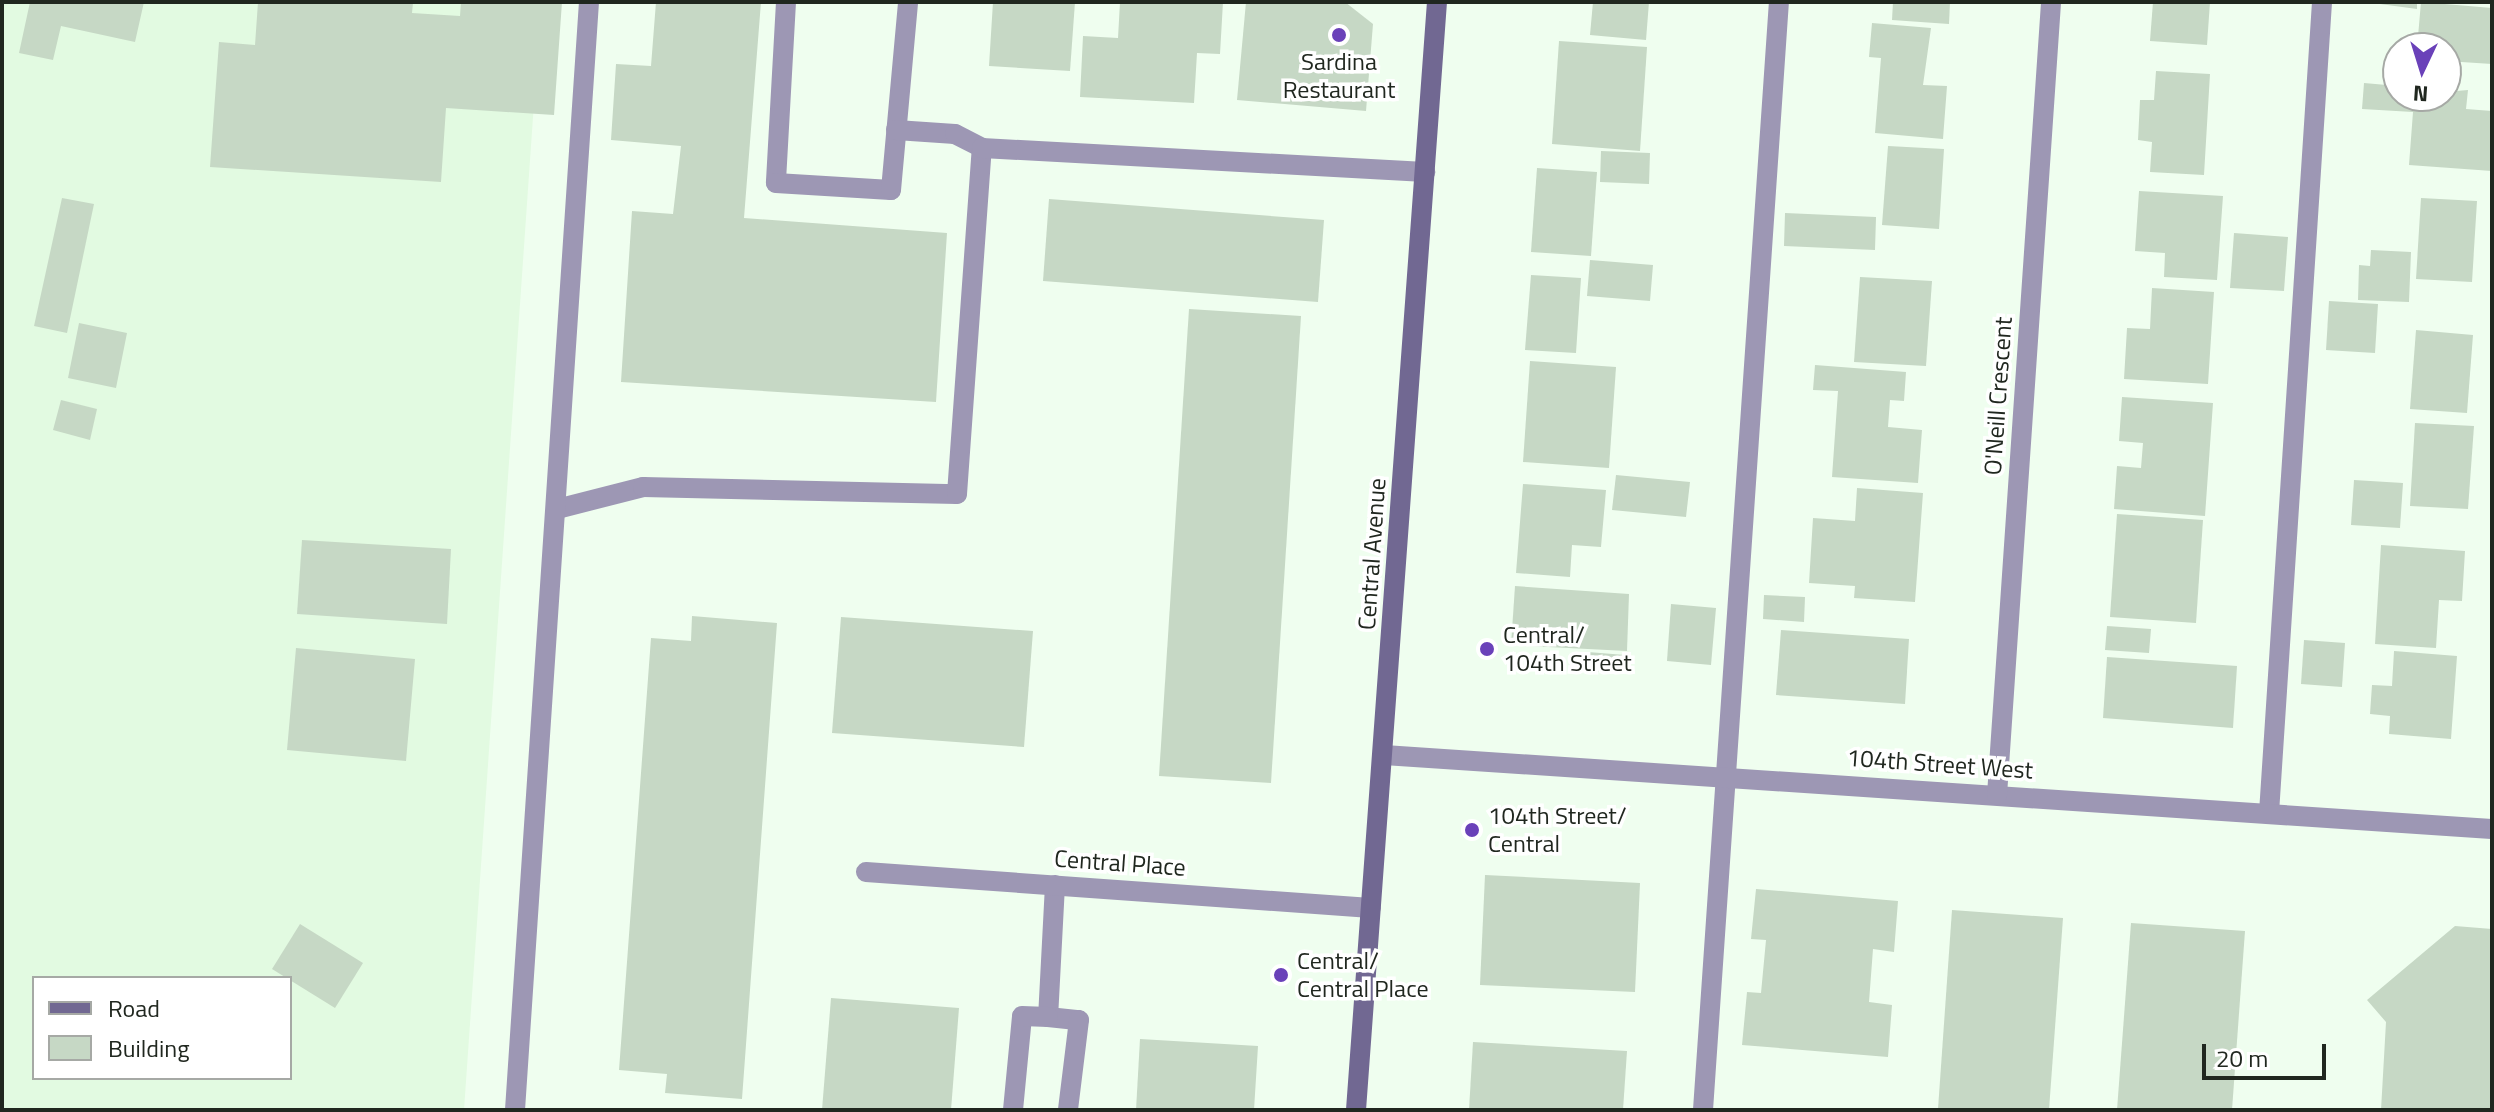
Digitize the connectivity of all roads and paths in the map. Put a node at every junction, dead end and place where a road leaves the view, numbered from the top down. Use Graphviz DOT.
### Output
graph roads {
  1 [pos="589,2"];
  2 [pos="786,2"];
  3 [pos="908,2"];
  4 [pos="1437,2"];
  5 [pos="1779,2"];
  6 [pos="2051,2"];
  7 [pos="2322,2"];
  8 [pos="896,130"];
  9 [pos="982,148"];
  10 [pos="1425,172"];
  11 [pos="557,509"];
  12 [pos="1384,755"];
  13 [pos="1724,776"];
  14 [pos="1997,795"];
  15 [pos="2269,813"];
  16 [pos="2492,829"];
  17 [pos="866,872"];
  18 [pos="1055,885"];
  19 [pos="1371,908"];
  20 [pos="1048,1017"];
  21 [pos="515,1110"];
  22 [pos="1013,1110"];
  23 [pos="1068,1110"];
  24 [pos="1356,1110"];
  25 [pos="1703,1110"];
  1 -- 11 [label="street"];
  2 -- 8 [label="street"];
  3 -- 8 [label="street"];
  4 -- 10 [label="main road, Central Avenue"];
  5 -- 13 [label="street"];
  6 -- 14 [label="street, O'Neill Crescent"];
  7 -- 15 [label="street"];
  8 -- 9 [label="street"];
  9 -- 10 [label="street"];
  9 -- 11 [label="street"];
  10 -- 12 [label="main road, Central Avenue"];
  11 -- 21 [label="street"];
  12 -- 13 [label="street, 104th Street West"];
  12 -- 19 [label="main road, Central Avenue"];
  13 -- 14 [label="street, 104th Street West"];
  13 -- 25 [label="street"];
  14 -- 15 [label="street, 104th Street West"];
  15 -- 16 [label="street, 104th Street West"];
  17 -- 18 [label="street, Central Place"];
  18 -- 19 [label="street, Central Place"];
  18 -- 20 [label="street"];
  19 -- 24 [label="main road, Central Avenue"];
  20 -- 22 [label="street"];
  20 -- 23 [label="street"];
}
